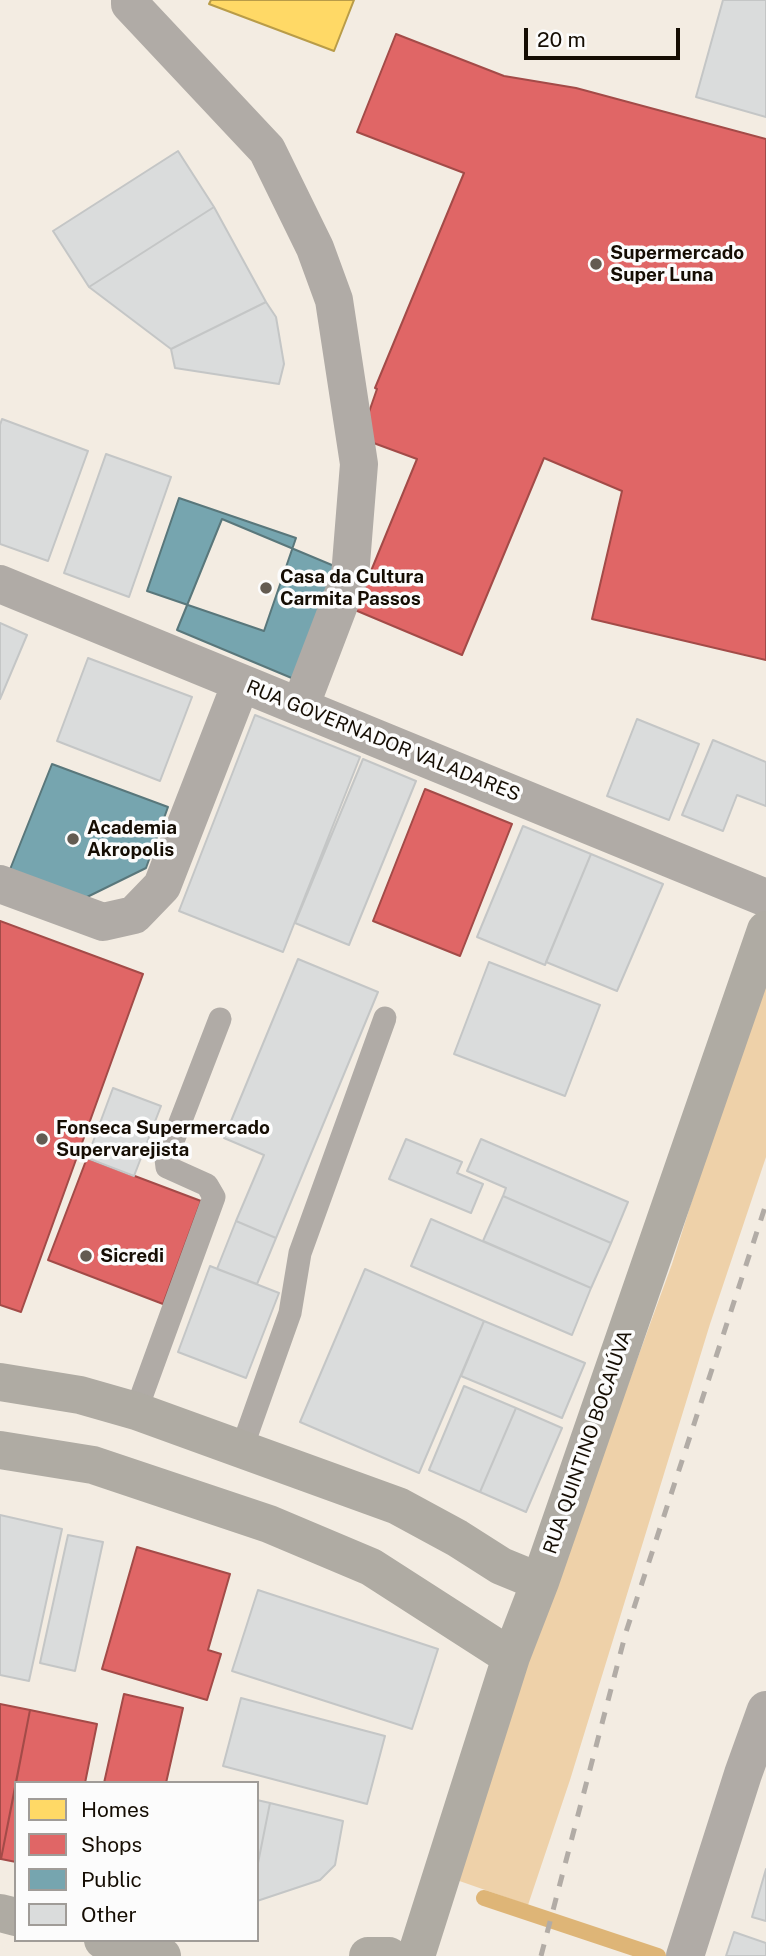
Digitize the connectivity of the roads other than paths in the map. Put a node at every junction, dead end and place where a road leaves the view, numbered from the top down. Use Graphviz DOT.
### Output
graph roads {
  1 [pos="127,1"];
  2 [pos="0,584"];
  3 [pos="241,682"];
  4 [pos="300,707"];
  5 [pos="0,884"];
  6 [pos="766,898"];
  7 [pos="766,930"];
  8 [pos="385,1018"];
  9 [pos="220,1019"];
  10 [pos="0,1382"];
  11 [pos="136,1411"];
  12 [pos="242,1448"];
  13 [pos="0,1450"];
  14 [pos="540,1582"];
  15 [pos="511,1657"];
  16 [pos="766,1710"];
  17 [pos="754,1778"];
  18 [pos="110,1942"];
  19 [pos="162,1956"];
  20 [pos="368,1956"];
  21 [pos="389,1956"];
  22 [pos="416,1956"];
  23 [pos="685,1956"];
  1 -- 4 [label="street"];
  2 -- 3 [label="street, RUA GOVERNADOR VALADARES"];
  3 -- 4 [label="street, RUA GOVERNADOR VALADARES"];
  3 -- 5 [label="street"];
  4 -- 6 [label="street, RUA GOVERNADOR VALADARES"];
  7 -- 14 [label="street, RUA QUINTINO BOCAIÚVA"];
  8 -- 12 [label="lane"];
  9 -- 11 [label="lane"];
  10 -- 11 [label="street"];
  11 -- 12 [label="street"];
  12 -- 14 [label="street"];
  13 -- 15 [label="street"];
  14 -- 15 [label="street, RUA QUINTINO BOCAIÚVA"];
  15 -- 22 [label="street, RUA QUINTINO BOCAIÚVA"];
  16 -- 17 [label="street"];
  17 -- 23 [label="street"];
  18 -- 19 [label="street"];
  20 -- 21 [label="street"];
}
